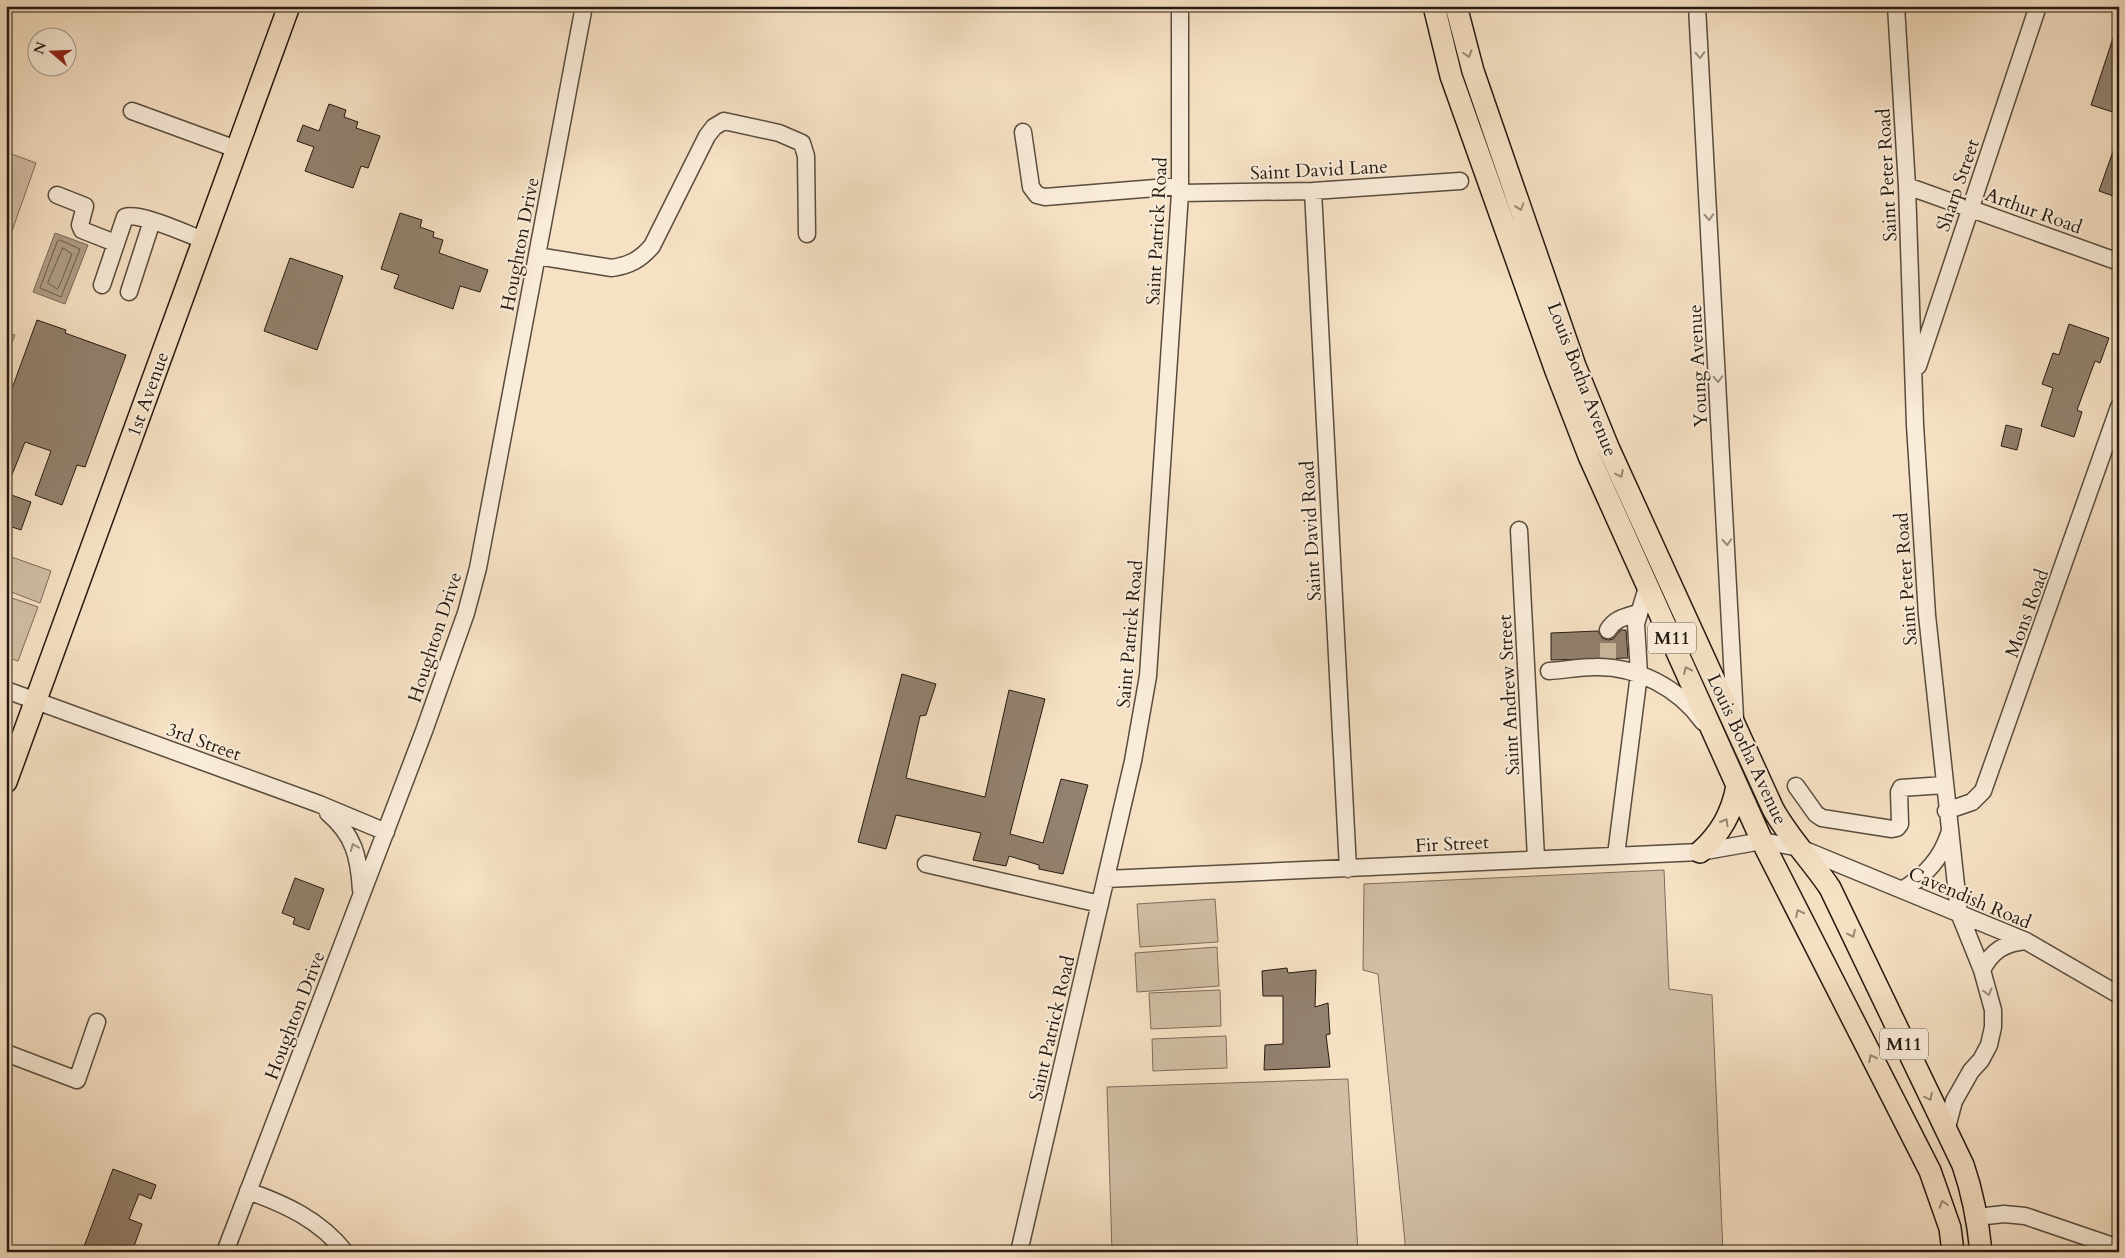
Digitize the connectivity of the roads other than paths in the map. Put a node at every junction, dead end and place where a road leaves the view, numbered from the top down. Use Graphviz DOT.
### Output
graph roads {
  1 [pos="289,6"];
  2 [pos="584,6"];
  3 [pos="1180,6"];
  4 [pos="1434,6"];
  5 [pos="1456,6"];
  6 [pos="1697,6"];
  7 [pos="1896,6"];
  8 [pos="2038,6"];
  9 [pos="132,111"];
  10 [pos="1023,132"];
  11 [pos="236,149"];
  12 [pos="1460,181"];
  13 [pos="1907,186"];
  14 [pos="1180,190"];
  15 [pos="1313,190"];
  16 [pos="57,195"];
  17 [pos="1970,208"];
  18 [pos="152,221"];
  19 [pos="807,234"];
  20 [pos="203,240"];
  21 [pos="115,242"];
  22 [pos="537,256"];
  23 [pos="2119,262"];
  24 [pos="102,285"];
  25 [pos="129,292"];
  26 [pos="1914,377"];
  27 [pos="2119,407"];
  28 [pos="1519,530"];
  29 [pos="1648,584"];
  30 [pos="1638,613"];
  31 [pos="1608,630"];
  32 [pos="1549,671"];
  33 [pos="1639,674"];
  34 [pos="6,690"];
  35 [pos="36,701"];
  36 [pos="1735,723"];
  37 [pos="1723,750"];
  38 [pos="6,782"];
  39 [pos="1944,784"];
  40 [pos="1737,786"];
  41 [pos="1796,786"];
  42 [pos="319,804"];
  43 [pos="1946,810"];
  44 [pos="386,832"];
  45 [pos="1950,833"];
  46 [pos="1762,841"];
  47 [pos="1800,848"];
  48 [pos="1700,852"];
  49 [pos="1616,855"];
  50 [pos="1536,858"];
  51 [pos="926,864"];
  52 [pos="1348,869"];
  53 [pos="1106,879"];
  54 [pos="1902,890"];
  55 [pos="362,895"];
  56 [pos="1100,904"];
  57 [pos="1959,913"];
  58 [pos="2026,941"];
  59 [pos="1982,970"];
  60 [pos="2119,995"];
  61 [pos="97,1022"];
  62 [pos="6,1053"];
  63 [pos="1946,1131"];
  64 [pos="248,1191"];
  65 [pos="1977,1217"];
  66 [pos="2119,1248"];
  67 [pos="225,1252"];
  68 [pos="345,1252"];
  69 [pos="1019,1252"];
  70 [pos="1953,1252"];
  71 [pos="1981,1252"];
  1 -- 11 [label="main road, 1st Avenue"];
  2 -- 22 [label="street, Houghton Drive"];
  3 -- 14 [label="street, Saint Patrick Road"];
  4 -- 29 [label="main road, Louis Botha Avenue / M11"];
  5 -- 36 [label="main road, Louis Botha Avenue / M11, one-way"];
  6 -- 36 [label="street, Young Avenue, one-way"];
  7 -- 13 [label="street, Saint Peter Road"];
  8 -- 17 [label="street, Sharp Street"];
  9 -- 11 [label="street"];
  10 -- 14 [label="street, Saint David Lane"];
  11 -- 20 [label="main road, 1st Avenue"];
  12 -- 15 [label="street, Saint David Lane"];
  13 -- 17 [label="street, Arthur Road"];
  13 -- 26 [label="street, Saint Peter Road"];
  14 -- 15 [label="street, Saint David Lane"];
  14 -- 53 [label="street, Saint Patrick Road"];
  15 -- 52 [label="street, Saint David Road"];
  16 -- 21 [label="street"];
  17 -- 23 [label="street, Arthur Road"];
  17 -- 26 [label="street, Sharp Street"];
  18 -- 20 [label="street"];
  18 -- 21 [label="street"];
  18 -- 25 [label="street"];
  19 -- 22 [label="street"];
  20 -- 35 [label="main road, 1st Avenue"];
  21 -- 24 [label="street"];
  22 -- 44 [label="street, Houghton Drive"];
  26 -- 39 [label="street, Saint Peter Road"];
  27 -- 43 [label="street, Mons Road"];
  28 -- 50 [label="street, Saint Andrew Street"];
  29 -- 30 [label="street"];
  37 -- 29 [label="main road, Louis Botha Avenue / M11, one-way"];
  30 -- 31 [label="street"];
  30 -- 33 [label="street"];
  32 -- 33 [label="street"];
  33 -- 37 [label="street"];
  33 -- 49 [label="street"];
  34 -- 35 [label="street, 3rd Street"];
  35 -- 38 [label="main road, 1st Avenue"];
  35 -- 42 [label="street, 3rd Street"];
  36 -- 47 [label="main road, Louis Botha Avenue / M11"];
  37 -- 40 [label="main road, Louis Botha Avenue / M11"];
  39 -- 41 [label="street"];
  39 -- 43 [label="street, Saint Peter Road"];
  40 -- 46 [label="main road, Louis Botha Avenue / M11"];
  48 -- 40 [label="main road, one-way"];
  42 -- 44 [label="street, 3rd Street"];
  55 -- 42 [label="street, one-way"];
  43 -- 45 [label="street, Saint Peter Road"];
  44 -- 55 [label="street, Houghton Drive"];
  45 -- 54 [label="street"];
  45 -- 57 [label="street, Saint Peter Road"];
  46 -- 47 [label="street, Fir Street"];
  46 -- 48 [label="street, Fir Street"];
  70 -- 46 [label="main road, Louis Botha Avenue / M11, one-way"];
  47 -- 54 [label="street, Cavendish Road"];
  47 -- 63 [label="main road, Louis Botha Avenue / M11, one-way"];
  48 -- 49 [label="street, Fir Street"];
  49 -- 50 [label="street, Fir Street"];
  50 -- 52 [label="street, Fir Street"];
  51 -- 56 [label="street"];
  52 -- 53 [label="street, Fir Street"];
  53 -- 56 [label="street, Saint Patrick Road"];
  54 -- 57 [label="street, Cavendish Road"];
  55 -- 64 [label="street, Houghton Drive"];
  56 -- 69 [label="street, Saint Patrick Road"];
  57 -- 58 [label="street, Cavendish Road"];
  57 -- 59 [label="street, Saint Peter Road"];
  58 -- 59 [label="street"];
  58 -- 60 [label="street, Cavendish Road"];
  59 -- 63 [label="street, Saint Peter Road, one-way"];
  61 -- 62 [label="street"];
  63 -- 65 [label="main road, Louis Botha Avenue / M11"];
  64 -- 67 [label="street, Houghton Drive"];
  64 -- 68 [label="street"];
  65 -- 66 [label="street"];
  65 -- 71 [label="main road, Louis Botha Avenue / M11"];
}
